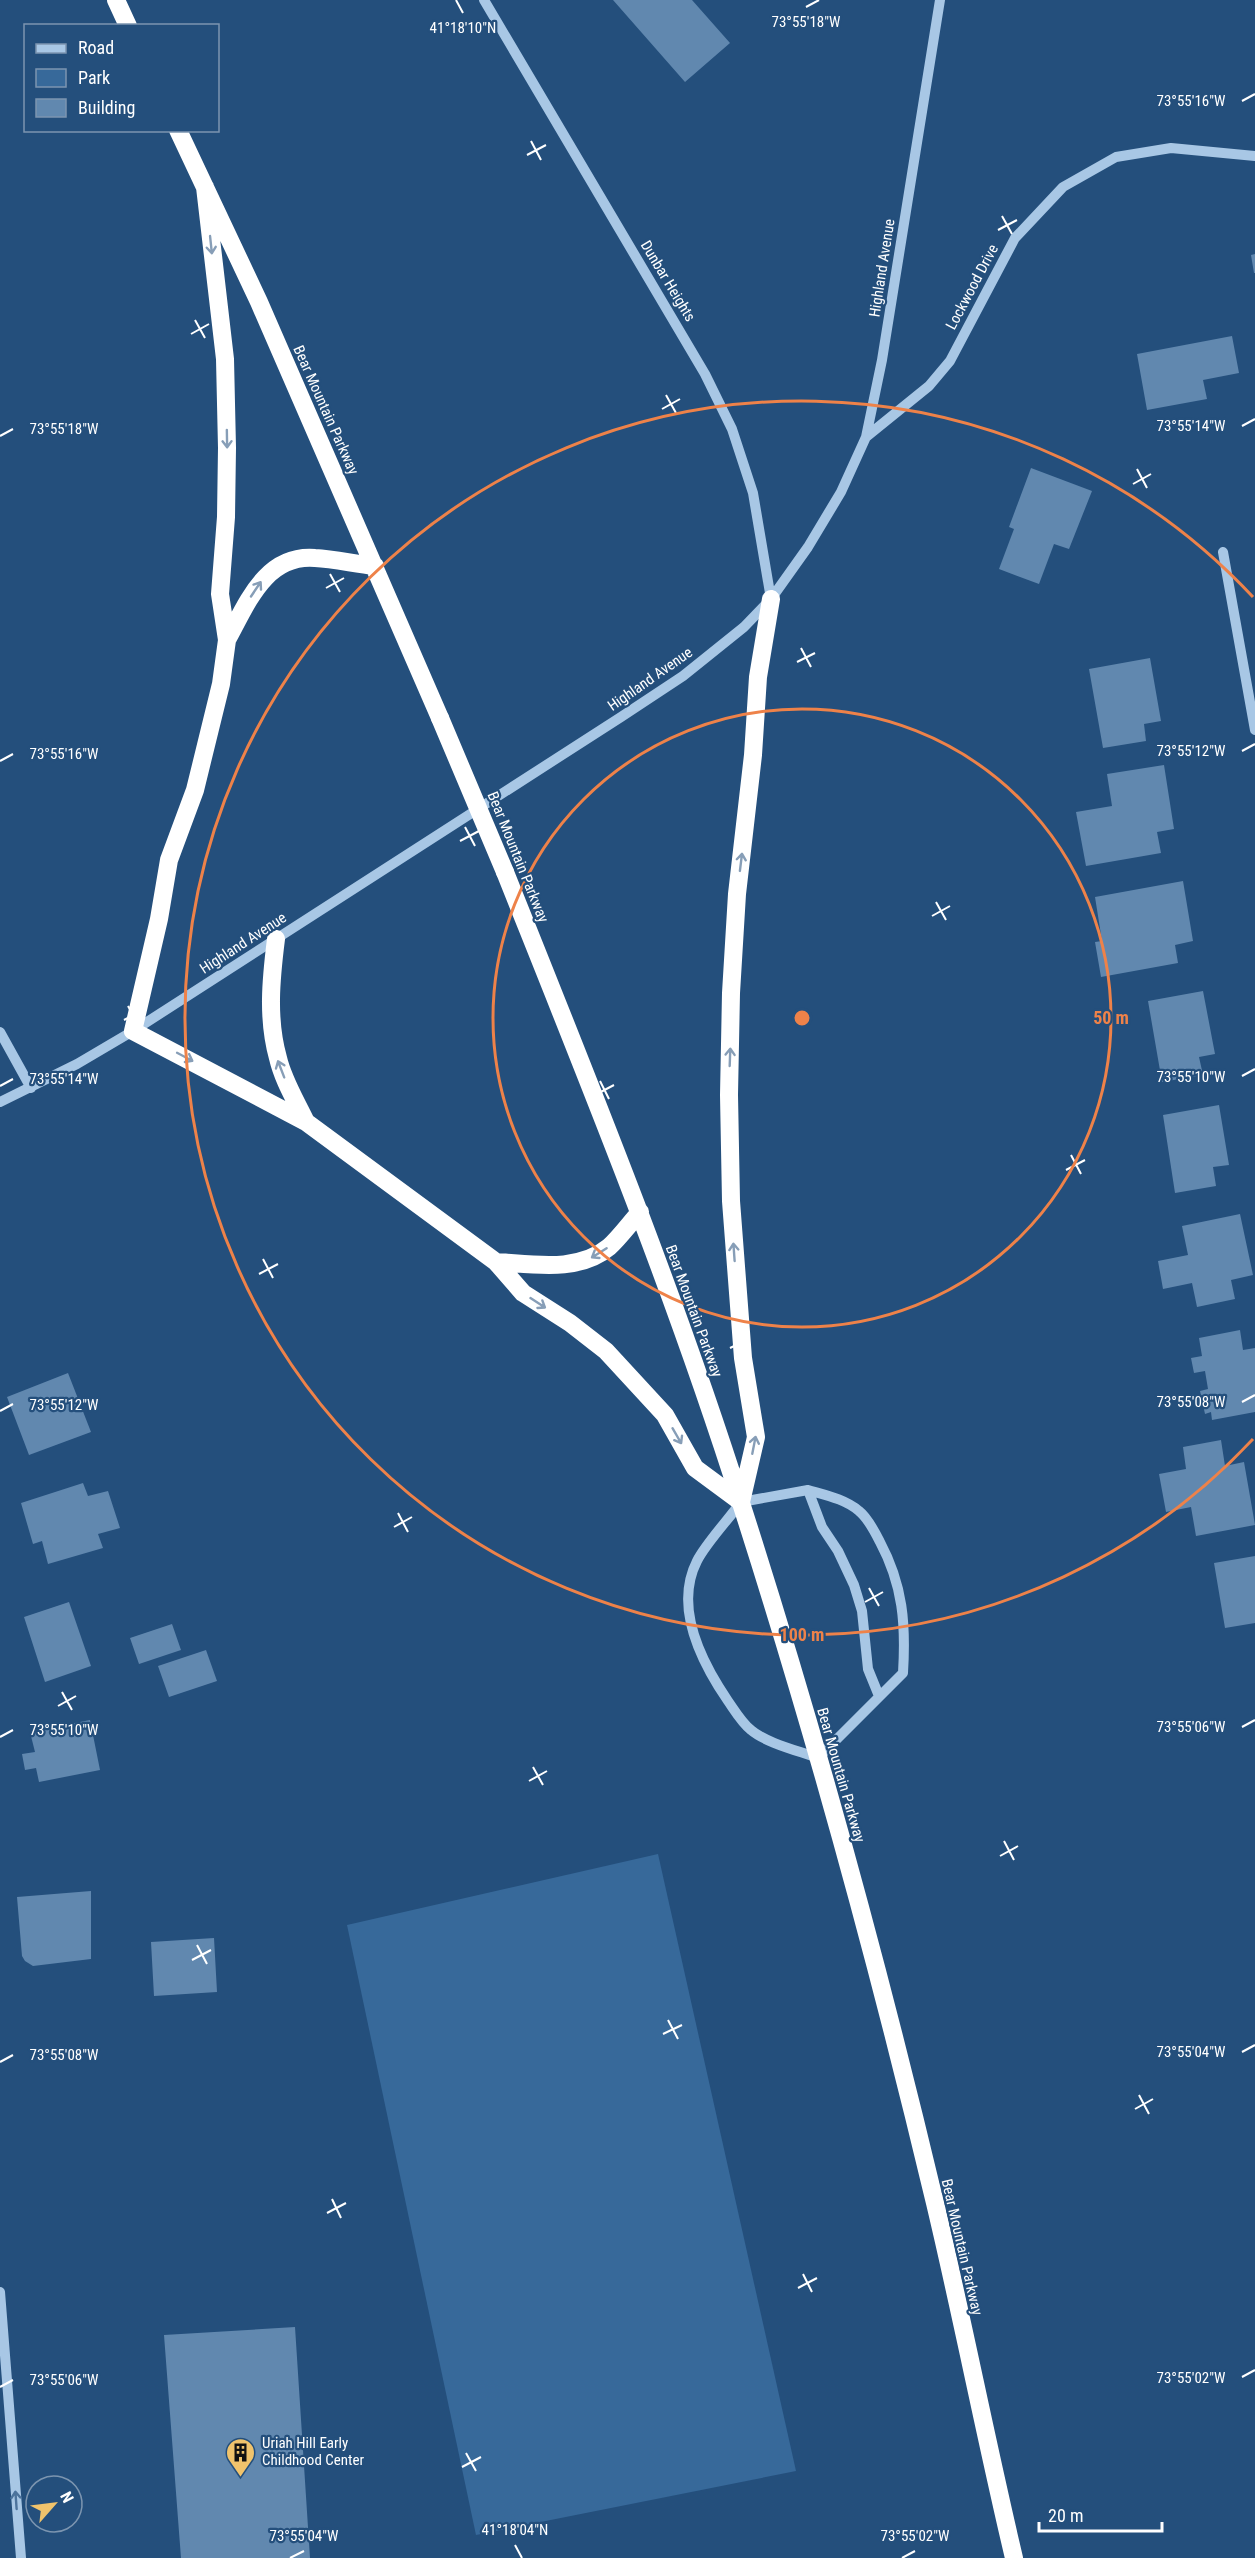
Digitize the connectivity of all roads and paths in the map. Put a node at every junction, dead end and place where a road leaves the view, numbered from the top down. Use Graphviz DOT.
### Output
graph roads {
  1 [pos="116,0"];
  2 [pos="484,0"];
  3 [pos="940,0"];
  4 [pos="127,24"];
  5 [pos="179,132"];
  6 [pos="1255,156"];
  7 [pos="205,187"];
  8 [pos="866,437"];
  9 [pos="1223,552"];
  10 [pos="375,566"];
  11 [pos="771,599"];
  12 [pos="227,640"];
  13 [pos="1255,730"];
  14 [pos="276,939"];
  15 [pos="133,1031"];
  16 [pos="0,1032"];
  17 [pos="30,1088"];
  18 [pos="0,1102"];
  19 [pos="306,1122"];
  20 [pos="640,1212"];
  21 [pos="496,1263"];
  22 [pos="808,1490"];
  23 [pos="741,1502"];
  24 [pos="879,1696"];
  25 [pos="818,1758"];
  26 [pos="0,2292"];
  27 [pos="21,2558"];
  28 [pos="1014,2558"];
  1 -- 4 [label="highway"];
  2 -- 11 [label="street, Dunbar Heights"];
  3 -- 8 [label="street, Highland Avenue"];
  5 -- 7 [label="highway, Bear Mountain Parkway"];
  6 -- 8 [label="street, Lockwood Drive"];
  7 -- 10 [label="highway, Bear Mountain Parkway"];
  7 -- 12 [label="highway, one-way"];
  8 -- 11 [label="street, Highland Avenue"];
  9 -- 13 [label="street"];
  12 -- 10 [label="highway, one-way"];
  10 -- 20 [label="highway, Bear Mountain Parkway, bridge"];
  11 -- 14 [label="street, Highland Avenue"];
  23 -- 11 [label="highway, one-way"];
  12 -- 15 [label="highway"];
  14 -- 15 [label="street, Highland Avenue"];
  19 -- 14 [label="highway, one-way"];
  15 -- 17 [label="street, Highland Avenue"];
  15 -- 19 [label="highway, one-way"];
  16 -- 17 [label="street"];
  17 -- 18 [label="street, Highland Avenue"];
  19 -- 21 [label="highway"];
  20 -- 21 [label="highway, one-way"];
  20 -- 23 [label="highway, Bear Mountain Parkway"];
  21 -- 23 [label="highway, one-way"];
  22 -- 23 [label="street"];
  22 -- 24 [label="street"];
  22 -- 24 [label="street"];
  23 -- 25 [label="highway, Bear Mountain Parkway"];
  23 -- 25 [label="street"];
  24 -- 25 [label="street"];
  25 -- 28 [label="highway, Bear Mountain Parkway"];
  27 -- 26 [label="street, one-way"];
}
